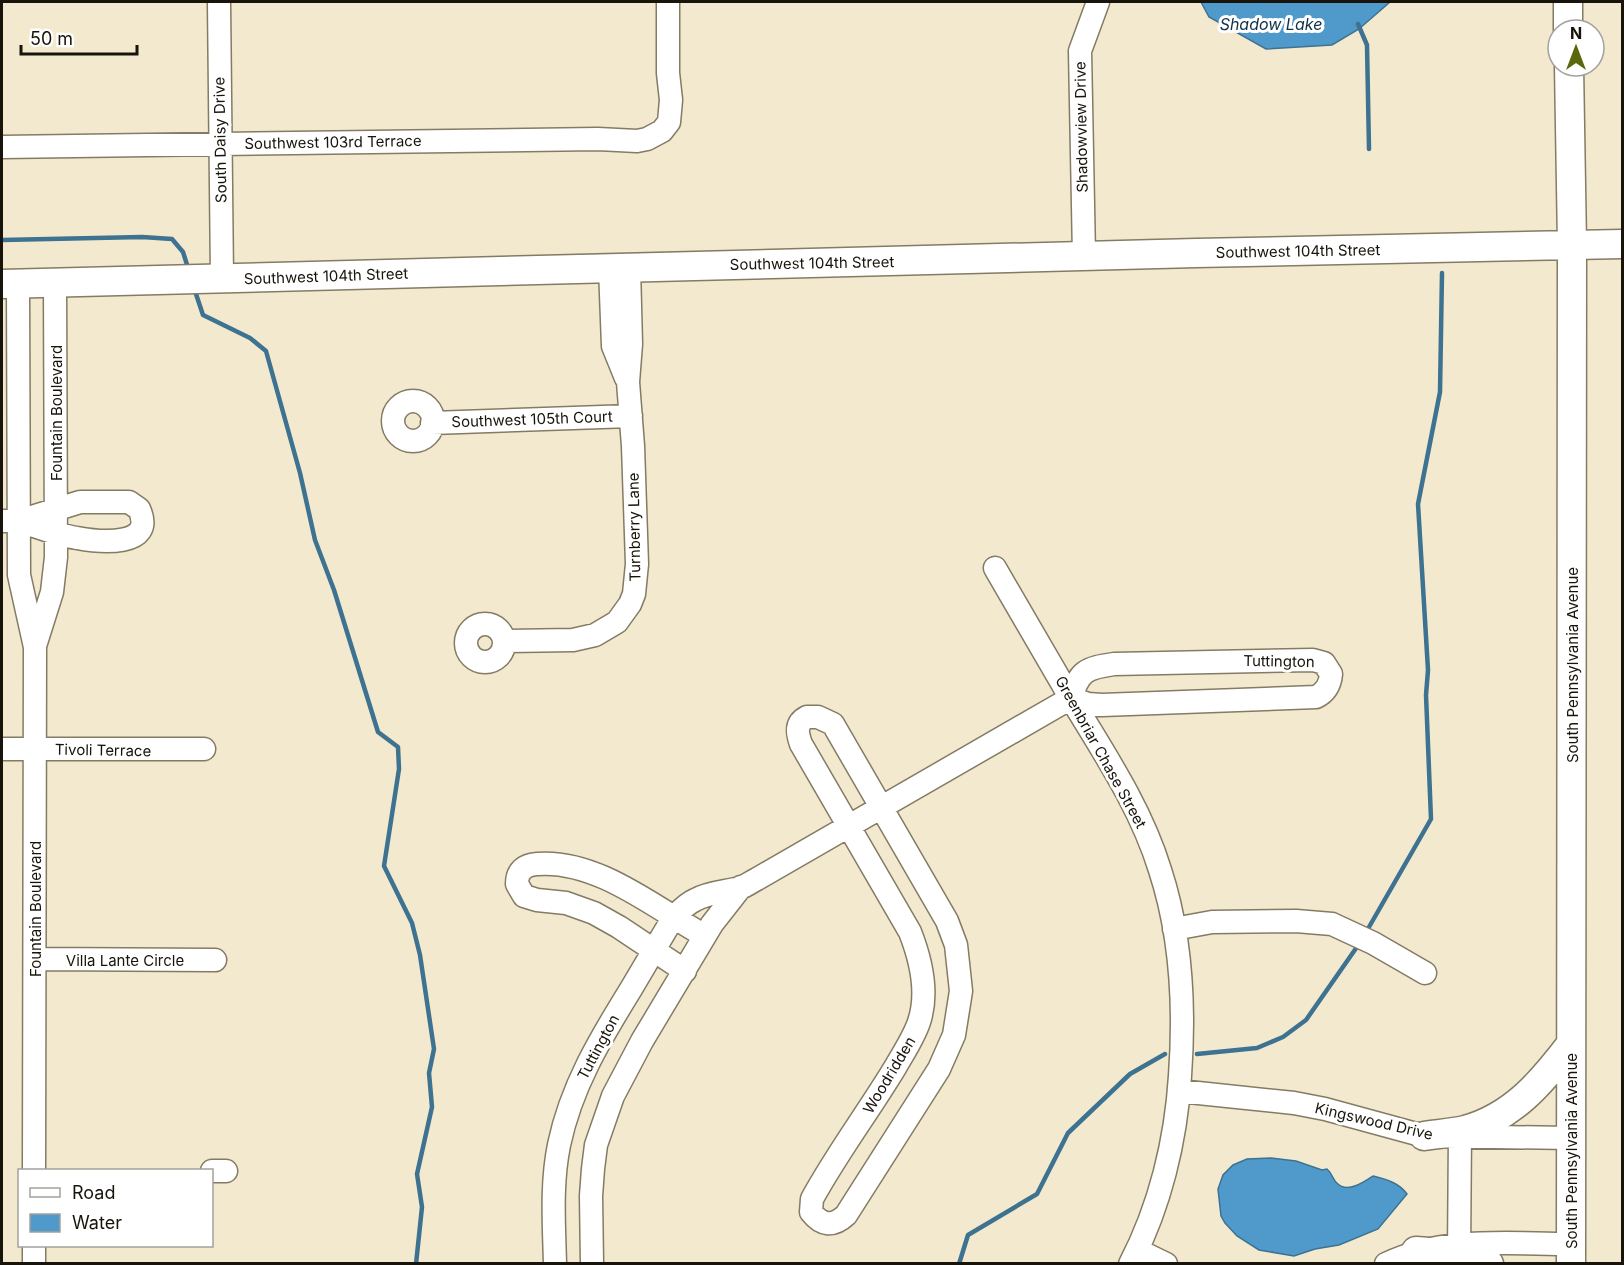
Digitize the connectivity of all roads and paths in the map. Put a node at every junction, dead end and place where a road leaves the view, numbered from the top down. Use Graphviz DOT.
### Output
graph roads {
  1 [pos="219,2"];
  2 [pos="668,2"];
  3 [pos="1098,2"];
  4 [pos="1568,2"];
  5 [pos="1568,18"];
  6 [pos="1569,78"];
  7 [pos="220,144"];
  8 [pos="2,147"];
  9 [pos="1623,244"];
  10 [pos="1572,245"];
  11 [pos="1084,256"];
  12 [pos="620,268"];
  13 [pos="212,279"];
  14 [pos="55,283"];
  15 [pos="10,284"];
  16 [pos="632,416"];
  17 [pos="432,423"];
  18 [pos="56,509"];
  19 [pos="10,521"];
  20 [pos="57,534"];
  21 [pos="995,568"];
  22 [pos="504,641"];
  23 [pos="35,647"];
  24 [pos="1071,698"];
  25 [pos="2,749"];
  26 [pos="35,749"];
  27 [pos="204,749"];
  28 [pos="883,808"];
  29 [pos="848,828"];
  30 [pos="741,887"];
  31 [pos="673,918"];
  32 [pos="1174,929"];
  33 [pos="705,936"];
  34 [pos="653,950"];
  35 [pos="35,959"];
  36 [pos="215,960"];
  37 [pos="685,972"];
  38 [pos="1425,973"];
  39 [pos="1571,1044"];
  40 [pos="1179,1091"];
  41 [pos="1460,1134"];
  42 [pos="1424,1136"];
  43 [pos="1570,1138"];
  44 [pos="34,1169"];
  45 [pos="34,1247"];
  46 [pos="1459,1249"];
  47 [pos="1416,1251"];
  48 [pos="1571,1253"];
  49 [pos="1133,1257"];
  50 [pos="34,1263"];
  51 [pos="555,1263"];
  52 [pos="591,1263"];
  53 [pos="1166,1263"];
  54 [pos="1386,1263"];
  55 [pos="1489,1263"];
  1 -- 7 [label="street, South Daisy Drive"];
  2 -- 7 [label="street, Southwest 103rd Terrace"];
  3 -- 11 [label="street, Shadowview Drive"];
  4 -- 5 [label="main road"];
  6 -- 10 [label="main road, South Pennsylvania Avenue"];
  7 -- 8 [label="street, Southwest 103rd Terrace"];
  7 -- 13 [label="street, South Daisy Drive"];
  9 -- 10 [label="main road, Southwest 104th Street"];
  10 -- 11 [label="main road, Southwest 104th Street"];
  10 -- 39 [label="main road, South Pennsylvania Avenue"];
  11 -- 12 [label="main road, Southwest 104th Street"];
  12 -- 13 [label="main road, Southwest 104th Street"];
  12 -- 16 [label="street, Turnberry Lane"];
  13 -- 14 [label="main road, Southwest 104th Street"];
  14 -- 15 [label="main road, Southwest 104th Street"];
  14 -- 18 [label="street, Fountain Boulevard"];
  15 -- 19 [label="street, Fountain Boulevard"];
  16 -- 17 [label="street, Southwest 105th Court"];
  16 -- 22 [label="street, Turnberry Lane"];
  18 -- 19 [label="street"];
  18 -- 20 [label="street, Fountain Boulevard"];
  18 -- 20 [label="street"];
  19 -- 20 [label="street"];
  19 -- 23 [label="street, Fountain Boulevard"];
  20 -- 23 [label="street, Fountain Boulevard"];
  21 -- 24 [label="street, Greenbriar Chase Street"];
  23 -- 26 [label="street, Fountain Boulevard"];
  24 -- 24 [label="street, Tuttington"];
  24 -- 28 [label="street, Tuttington"];
  24 -- 32 [label="street, Greenbriar Chase Street"];
  25 -- 26 [label="street, Tivoli Terrace"];
  26 -- 27 [label="street, Tivoli Terrace"];
  26 -- 35 [label="street, Fountain Boulevard"];
  28 -- 29 [label="street, Tuttington"];
  28 -- 29 [label="street, Woodridden"];
  28 -- 29 [label="street, Woodridden"];
  29 -- 30 [label="street, Tuttington"];
  30 -- 31 [label="street, Tuttington"];
  30 -- 33 [label="street, Tuttington"];
  31 -- 33 [label="street"];
  31 -- 34 [label="street, Tuttington"];
  31 -- 34 [label="street"];
  32 -- 38 [label="street"];
  32 -- 40 [label="street, Greenbriar Chase Street"];
  33 -- 37 [label="street, Tuttington"];
  34 -- 37 [label="street"];
  34 -- 51 [label="street, Tuttington"];
  35 -- 36 [label="street, Villa Lante Circle"];
  35 -- 44 [label="street, Fountain Boulevard"];
  37 -- 52 [label="street, Tuttington"];
  39 -- 41 [label="main road"];
  39 -- 43 [label="main road, South Pennsylvania Avenue"];
  40 -- 42 [label="street, Kingswood Drive"];
  40 -- 49 [label="street, Greenbriar Chase Street"];
  41 -- 42 [label="main road"];
  41 -- 43 [label="street"];
  41 -- 46 [label="street"];
  43 -- 48 [label="main road, South Pennsylvania Avenue"];
  45 -- 50 [label="street"];
  46 -- 47 [label="main road"];
  46 -- 48 [label="street"];
  46 -- 55 [label="main road"];
  47 -- 54 [label="street"];
  49 -- 53 [label="street"];
}
